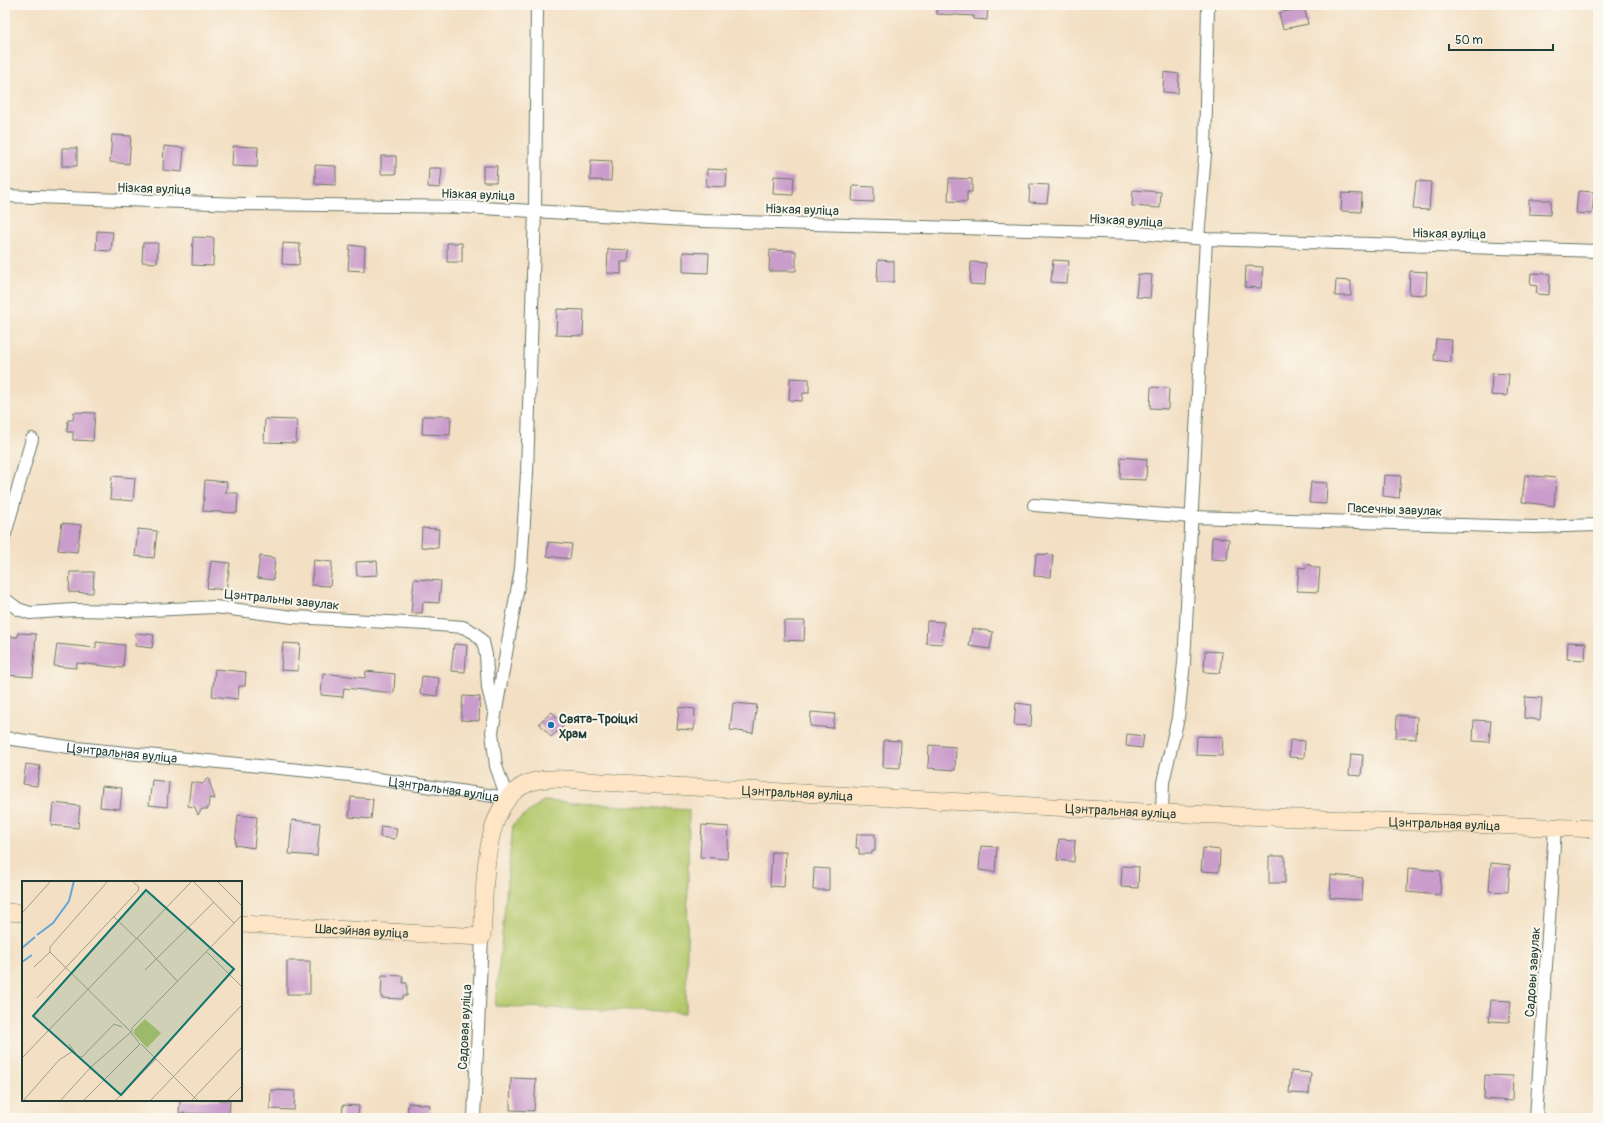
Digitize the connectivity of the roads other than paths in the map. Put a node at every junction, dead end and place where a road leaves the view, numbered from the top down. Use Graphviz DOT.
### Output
graph roads {
  1 [pos="537,5"];
  2 [pos="1208,5"];
  3 [pos="5,196"];
  4 [pos="535,210"];
  5 [pos="1202,238"];
  6 [pos="1598,251"];
  7 [pos="32,439"];
  8 [pos="5,496"];
  9 [pos="1034,505"];
  10 [pos="12,507"];
  11 [pos="1192,518"];
  12 [pos="1598,525"];
  13 [pos="5,534"];
  14 [pos="5,599"];
  15 [pos="494,713"];
  16 [pos="5,738"];
  17 [pos="507,798"];
  18 [pos="1162,813"];
  19 [pos="1555,828"];
  20 [pos="1598,829"];
  21 [pos="5,912"];
  22 [pos="22,913"];
  23 [pos="242,924"];
  24 [pos="482,936"];
  25 [pos="474,1118"];
  26 [pos="1536,1118"];
  1 -- 4 [label="street"];
  2 -- 5 [label="street"];
  3 -- 4 [label="street, Нізкая вуліца"];
  4 -- 5 [label="street, Нізкая вуліца"];
  4 -- 15 [label="street"];
  5 -- 6 [label="street, Нізкая вуліца"];
  5 -- 11 [label="street"];
  7 -- 10 [label="street"];
  8 -- 10 [label="street"];
  9 -- 11 [label="street, Пасечны завулак"];
  10 -- 13 [label="street"];
  11 -- 12 [label="street, Пасечны завулак"];
  11 -- 18 [label="street"];
  14 -- 15 [label="street, Цэнтральны завулак"];
  15 -- 17 [label="street"];
  16 -- 17 [label="street, Цэнтральная вуліца"];
  17 -- 18 [label="main road, Цэнтральная вуліца"];
  17 -- 24 [label="main road"];
  18 -- 19 [label="main road, Цэнтральная вуліца"];
  19 -- 20 [label="main road, Цэнтральная вуліца"];
  19 -- 26 [label="street, Садовы завулак"];
  21 -- 22 [label="main road"];
  23 -- 24 [label="main road, Шасэйная вуліца"];
  24 -- 25 [label="street, Садовая вуліца"];
}
